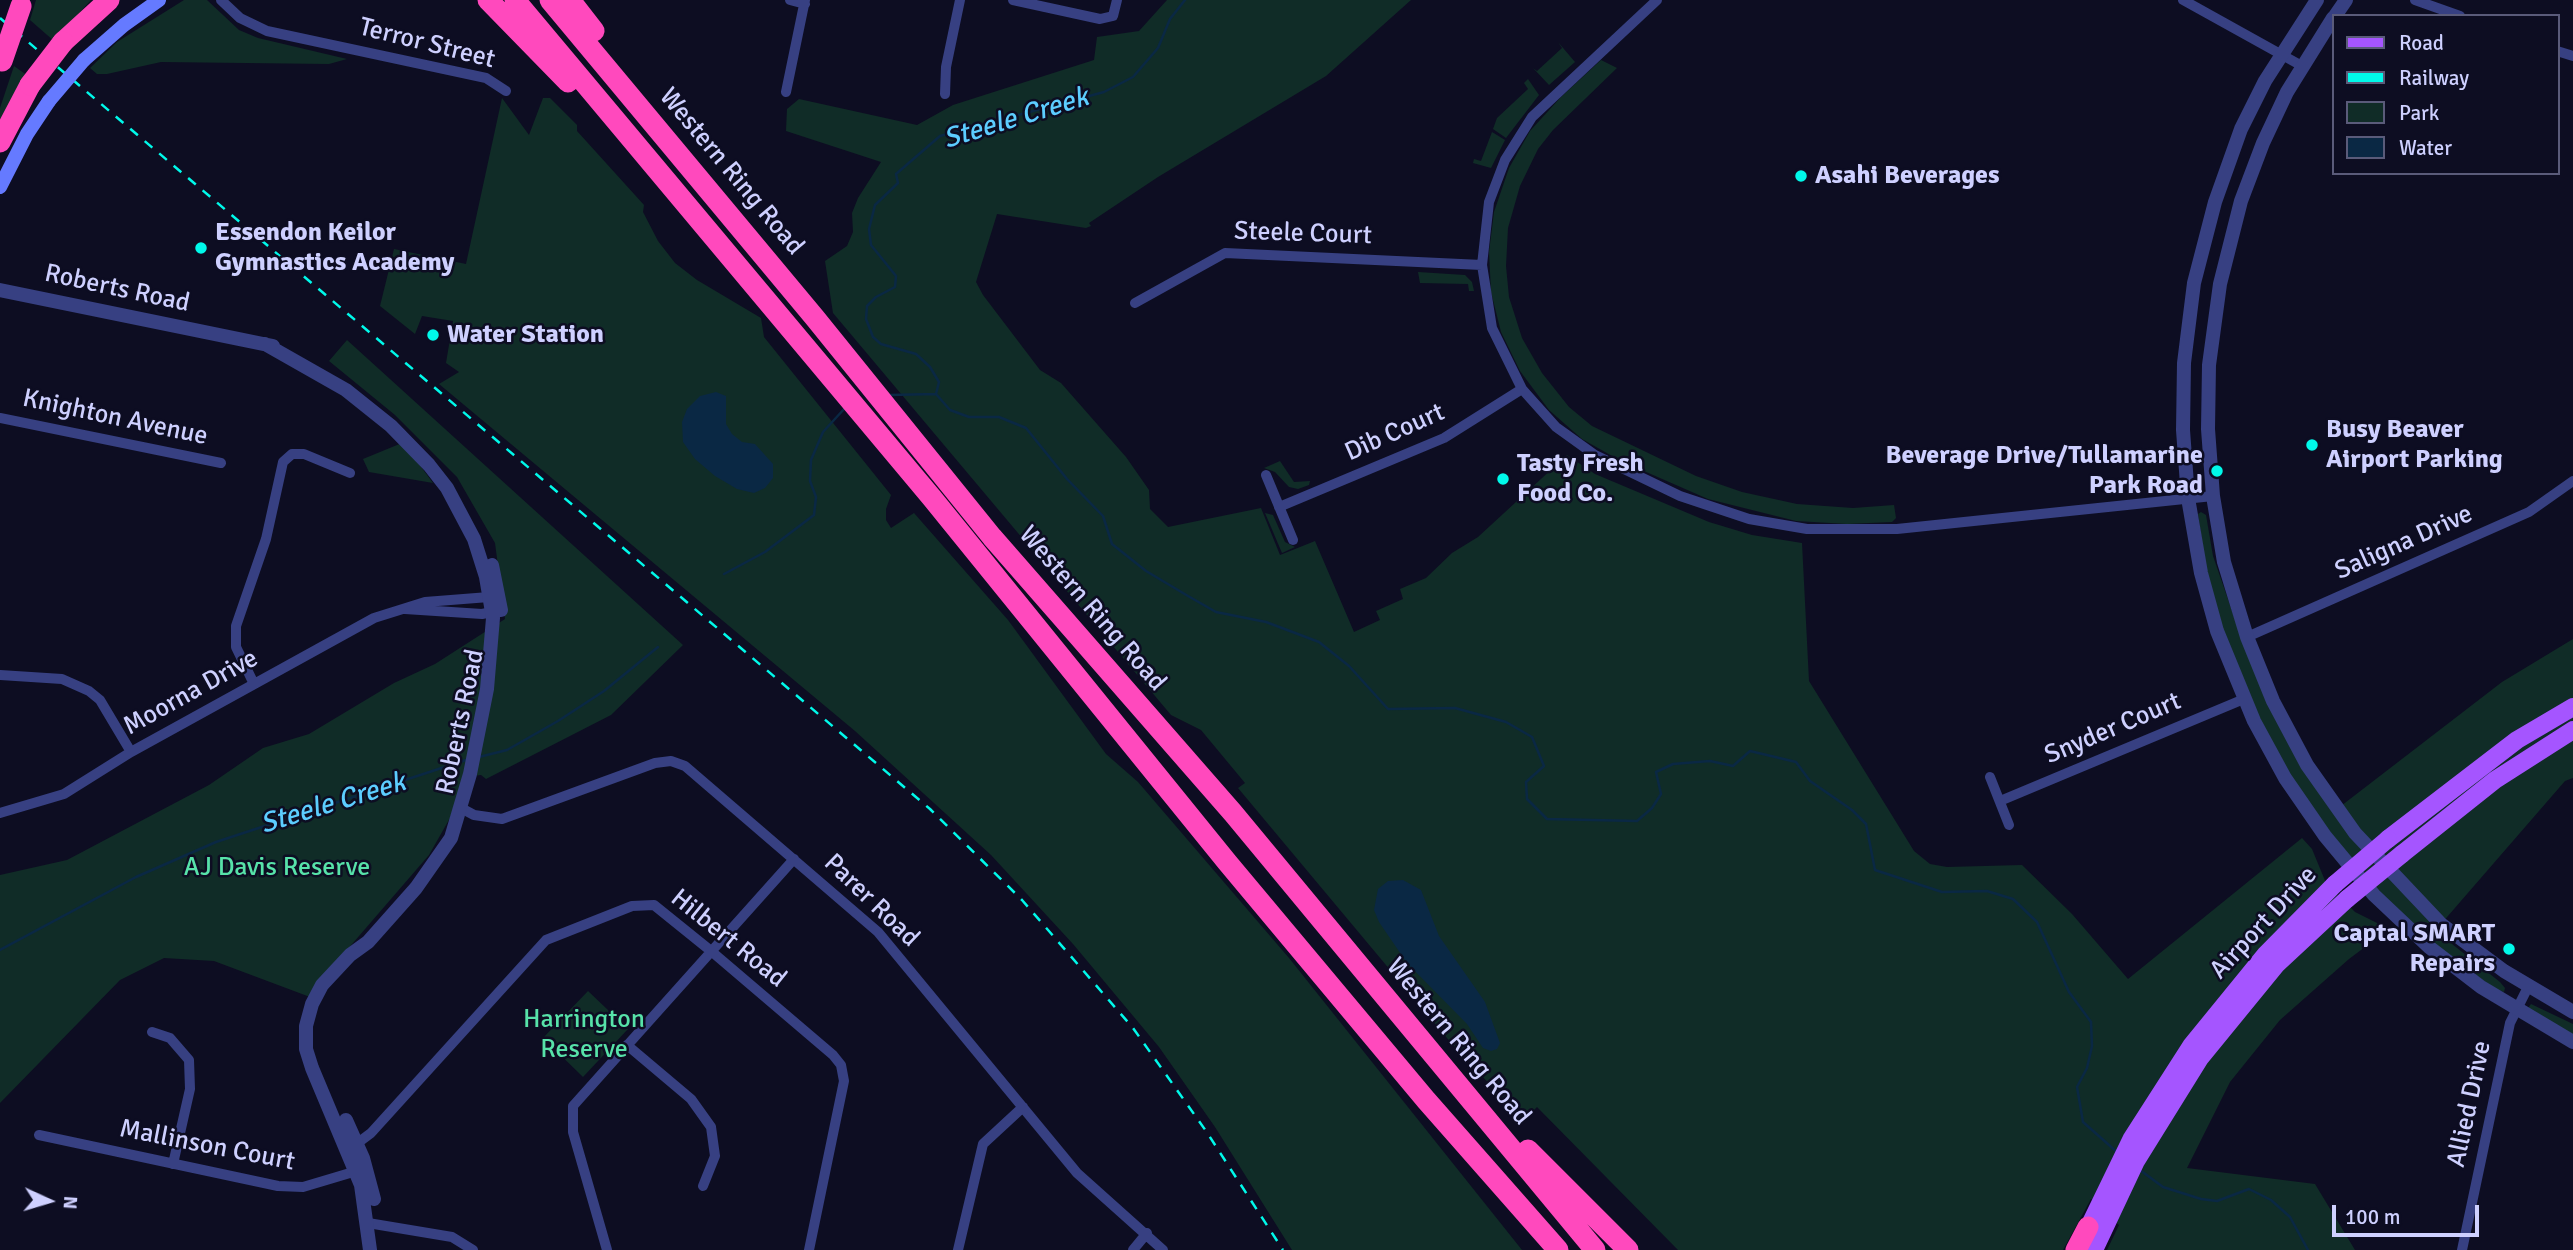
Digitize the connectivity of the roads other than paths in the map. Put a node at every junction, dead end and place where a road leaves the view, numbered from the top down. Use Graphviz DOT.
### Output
graph roads {
  1 [pos="109,0"];
  2 [pos="159,0"];
  3 [pos="221,0"];
  4 [pos="488,0"];
  5 [pos="515,0"];
  6 [pos="550,0"];
  7 [pos="570,0"];
  8 [pos="790,0"];
  9 [pos="960,0"];
  10 [pos="1013,0"];
  11 [pos="1117,0"];
  12 [pos="1657,0"];
  13 [pos="2183,0"];
  14 [pos="2317,0"];
  15 [pos="2415,0"];
  16 [pos="805,2"];
  17 [pos="22,3"];
  18 [pos="2454,14"];
  19 [pos="2332,20"];
  20 [pos="2281,54"];
  21 [pos="1,65"];
  22 [pos="2302,66"];
  23 [pos="506,91"];
  24 [pos="786,92"];
  25 [pos="945,94"];
  26 [pos="0,142"];
  27 [pos="0,187"];
  28 [pos="1482,265"];
  29 [pos="0,290"];
  30 [pos="1135,303"];
  31 [pos="816,318"];
  32 [pos="787,325"];
  33 [pos="1522,389"];
  34 [pos="0,418"];
  35 [pos="221,463"];
  36 [pos="350,473"];
  37 [pos="1266,475"];
  38 [pos="2573,481"];
  39 [pos="2213,495"];
  40 [pos="2188,498"];
  41 [pos="1279,507"];
  42 [pos="1293,540"];
  43 [pos="494,604"];
  44 [pos="2247,637"];
  45 [pos="0,675"];
  46 [pos="254,684"];
  47 [pos="2244,699"];
  48 [pos="2573,707"];
  49 [pos="2573,730"];
  50 [pos="131,752"];
  51 [pos="1990,777"];
  52 [pos="2000,801"];
  53 [pos="466,809"];
  54 [pos="0,813"];
  55 [pos="1233,813"];
  56 [pos="2009,825"];
  57 [pos="794,859"];
  58 [pos="711,951"];
  59 [pos="2528,987"];
  60 [pos="2515,1009"];
  61 [pos="2573,1013"];
  62 [pos="152,1032"];
  63 [pos="2573,1042"];
  64 [pos="627,1045"];
  65 [pos="1426,1100"];
  66 [pos="1023,1107"];
  67 [pos="2150,1121"];
  68 [pos="38,1135"];
  69 [pos="353,1147"];
  70 [pos="173,1164"];
  71 [pos="362,1170"];
  72 [pos="703,1186"];
  73 [pos="2098,1218"];
  74 [pos="373,1223"];
  75 [pos="1147,1233"];
  76 [pos="370,1250"];
  77 [pos="379,1250"];
  78 [pos="473,1250"];
  79 [pos="607,1250"];
  80 [pos="809,1250"];
  81 [pos="958,1250"];
  82 [pos="1133,1250"];
  83 [pos="1163,1250"];
  84 [pos="1543,1250"];
  85 [pos="1558,1250"];
  86 [pos="1595,1250"];
  87 [pos="1628,1250"];
  88 [pos="2077,1250"];
  89 [pos="2094,1250"];
  90 [pos="2462,1250"];
  1 -- 26 [label="highway, bridge"];
  2 -- 27 [label="main road, bridge"];
  3 -- 23 [label="street, Terror Street"];
  4 -- 32 [label="highway"];
  5 -- 32 [label="highway, Western Ring Road"];
  6 -- 31 [label="highway, Western Ring Road"];
  7 -- 31 [label="highway"];
  8 -- 16 [label="street"];
  9 -- 25 [label="street"];
  10 -- 11 [label="street"];
  12 -- 28 [label="street"];
  13 -- 20 [label="street"];
  14 -- 20 [label="street"];
  15 -- 18 [label="street"];
  16 -- 24 [label="street"];
  17 -- 21 [label="highway, bridge"];
  19 -- 22 [label="street"];
  20 -- 22 [label="street"];
  20 -- 40 [label="street"];
  22 -- 39 [label="street"];
  28 -- 30 [label="street, Steele Court"];
  28 -- 33 [label="street"];
  29 -- 43 [label="street, Roberts Road"];
  31 -- 55 [label="highway, Western Ring Road"];
  32 -- 65 [label="highway, Western Ring Road"];
  33 -- 40 [label="street"];
  33 -- 41 [label="street, Dib Court"];
  34 -- 35 [label="street, Knighton Avenue"];
  36 -- 46 [label="street"];
  37 -- 41 [label="street"];
  38 -- 44 [label="street, Saligna Drive"];
  39 -- 40 [label="street"];
  39 -- 44 [label="street"];
  40 -- 47 [label="street"];
  41 -- 42 [label="street"];
  43 -- 46 [label="street, Moorna Drive"];
  43 -- 53 [label="street, Roberts Road"];
  44 -- 59 [label="street"];
  45 -- 50 [label="street"];
  46 -- 50 [label="street, Moorna Drive"];
  47 -- 52 [label="street, Snyder Court"];
  47 -- 60 [label="street"];
  48 -- 67 [label="main road, Airport Drive, bridge"];
  49 -- 67 [label="main road, Airport Drive, bridge"];
  50 -- 54 [label="street, Moorna Drive"];
  51 -- 52 [label="street"];
  52 -- 56 [label="street"];
  53 -- 57 [label="street, Parer Road"];
  53 -- 69 [label="street, Roberts Road"];
  55 -- 86 [label="highway, Western Ring Road"];
  55 -- 87 [label="highway"];
  57 -- 58 [label="street"];
  57 -- 66 [label="street, Parer Road"];
  58 -- 64 [label="street"];
  58 -- 69 [label="street, Hilbert Road"];
  58 -- 80 [label="street, Hilbert Road"];
  59 -- 60 [label="street, Allied Drive"];
  59 -- 61 [label="street"];
  60 -- 63 [label="street"];
  60 -- 90 [label="street, Allied Drive"];
  62 -- 70 [label="street"];
  64 -- 72 [label="street"];
  64 -- 79 [label="street"];
  65 -- 84 [label="highway"];
  65 -- 85 [label="highway, Western Ring Road"];
  66 -- 75 [label="street, Parer Road"];
  66 -- 81 [label="street"];
  67 -- 73 [label="main road, Airport Drive"];
  68 -- 70 [label="street, Mallinson Court"];
  69 -- 71 [label="street, Roberts Road"];
  70 -- 71 [label="street, Mallinson Court"];
  71 -- 74 [label="street, Roberts Road"];
  73 -- 88 [label="highway"];
  73 -- 89 [label="main road, Airport Drive"];
  74 -- 76 [label="street, Roberts Road"];
  74 -- 77 [label="street, Roberts Road"];
  74 -- 78 [label="street"];
  75 -- 82 [label="street"];
  75 -- 83 [label="street, Parer Road"];
}
